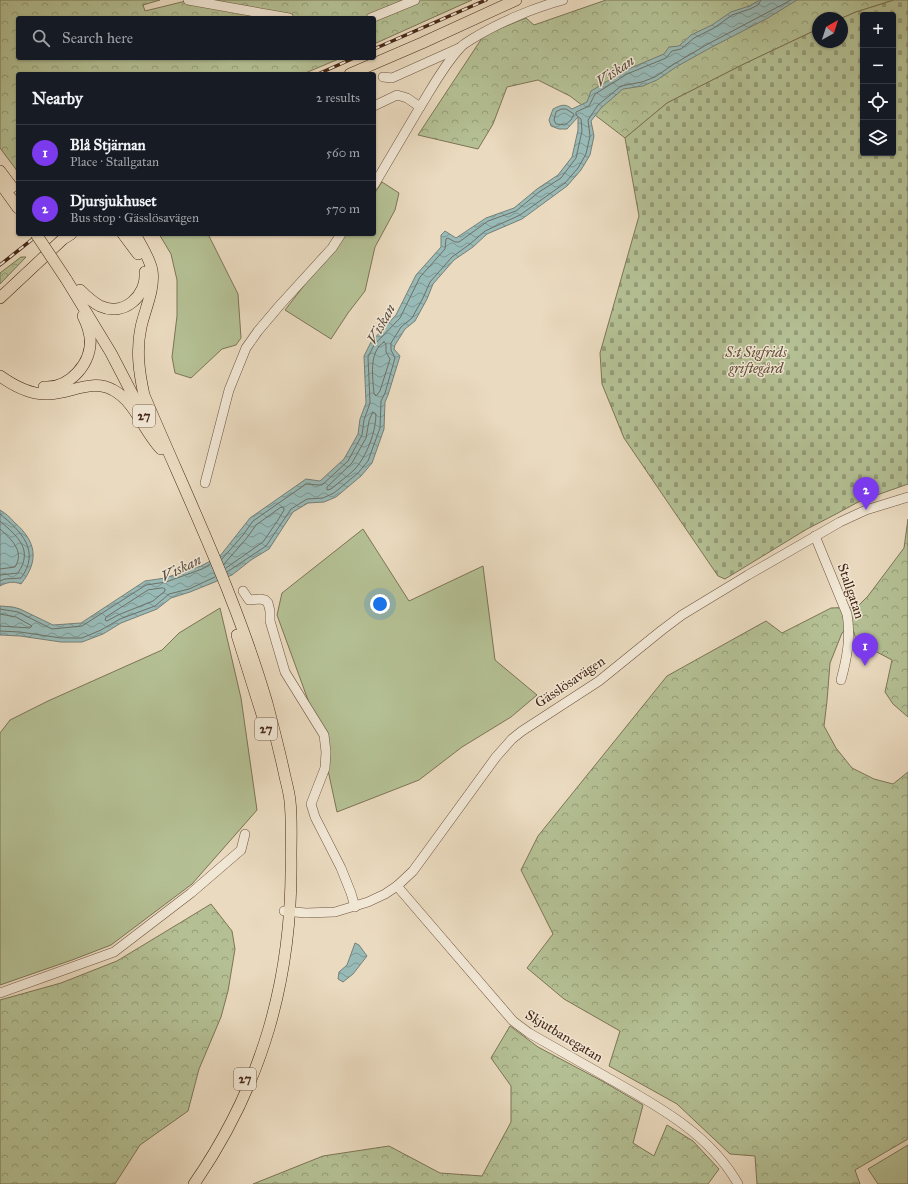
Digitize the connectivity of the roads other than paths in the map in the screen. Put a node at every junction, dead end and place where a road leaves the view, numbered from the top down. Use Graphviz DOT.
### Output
graph roads {
  1 [pos="188,0"];
  2 [pos="415,0"];
  3 [pos="516,0"];
  4 [pos="563,0"];
  5 [pos="278,16"];
  6 [pos="376,16"];
  7 [pos="460,47"];
  8 [pos="355,72"];
  9 [pos="383,77"];
  10 [pos="376,105"];
  11 [pos="420,107"];
  12 [pos="0,171"];
  13 [pos="376,182"];
  14 [pos="0,183"];
  15 [pos="13,192"];
  16 [pos="16,202"];
  17 [pos="37,236"];
  18 [pos="45,236"];
  19 [pos="68,236"];
  20 [pos="125,236"];
  21 [pos="136,236"];
  22 [pos="340,236"];
  23 [pos="69,280"];
  24 [pos="80,290"];
  25 [pos="0,298"];
  26 [pos="0,368"];
  27 [pos="0,376"];
  28 [pos="163,448"];
  29 [pos="205,483"];
  30 [pos="908,497"];
  31 [pos="815,536"];
  32 [pos="243,591"];
  33 [pos="840,680"];
  34 [pos="245,834"];
  35 [pos="397,886"];
  36 [pos="354,907"];
  37 [pos="287,911"];
  38 [pos="0,993"];
  39 [pos="186,1184"];
  40 [pos="194,1184"];
  41 [pos="738,1184"];
  1 -- 5 [label="street"];
  2 -- 6 [label="street"];
  3 -- 8 [label="main road"];
  4 -- 7 [label="street"];
  7 -- 9 [label="street"];
  7 -- 11 [label="street"];
  10 -- 11 [label="street"];
  11 -- 13 [label="street"];
  12 -- 15 [label="main road"];
  14 -- 15 [label="main road"];
  15 -- 16 [label="main road"];
  17 -- 23 [label="main road, 27, bridge"];
  18 -- 23 [label="main road, 27"];
  19 -- 25 [label="main road"];
  20 -- 24 [label="main road"];
  21 -- 28 [label="main road"];
  22 -- 29 [label="street"];
  23 -- 24 [label="main road, 27"];
  23 -- 26 [label="main road"];
  23 -- 28 [label="main road, 27"];
  24 -- 28 [label="main road, 27"];
  27 -- 28 [label="main road"];
  28 -- 37 [label="main road, 27"];
  30 -- 31 [label="street, Gässlösavägen"];
  31 -- 33 [label="street, Stallgatan"];
  31 -- 35 [label="street, Gässlösavägen"];
  32 -- 36 [label="street"];
  34 -- 38 [label="street"];
  35 -- 36 [label="street, Gässlösavägen"];
  35 -- 41 [label="street, Skjutbanegatan"];
  36 -- 37 [label="street, Gässlösavägen"];
  37 -- 39 [label="main road, 27"];
  37 -- 40 [label="main road, 27"];
}
